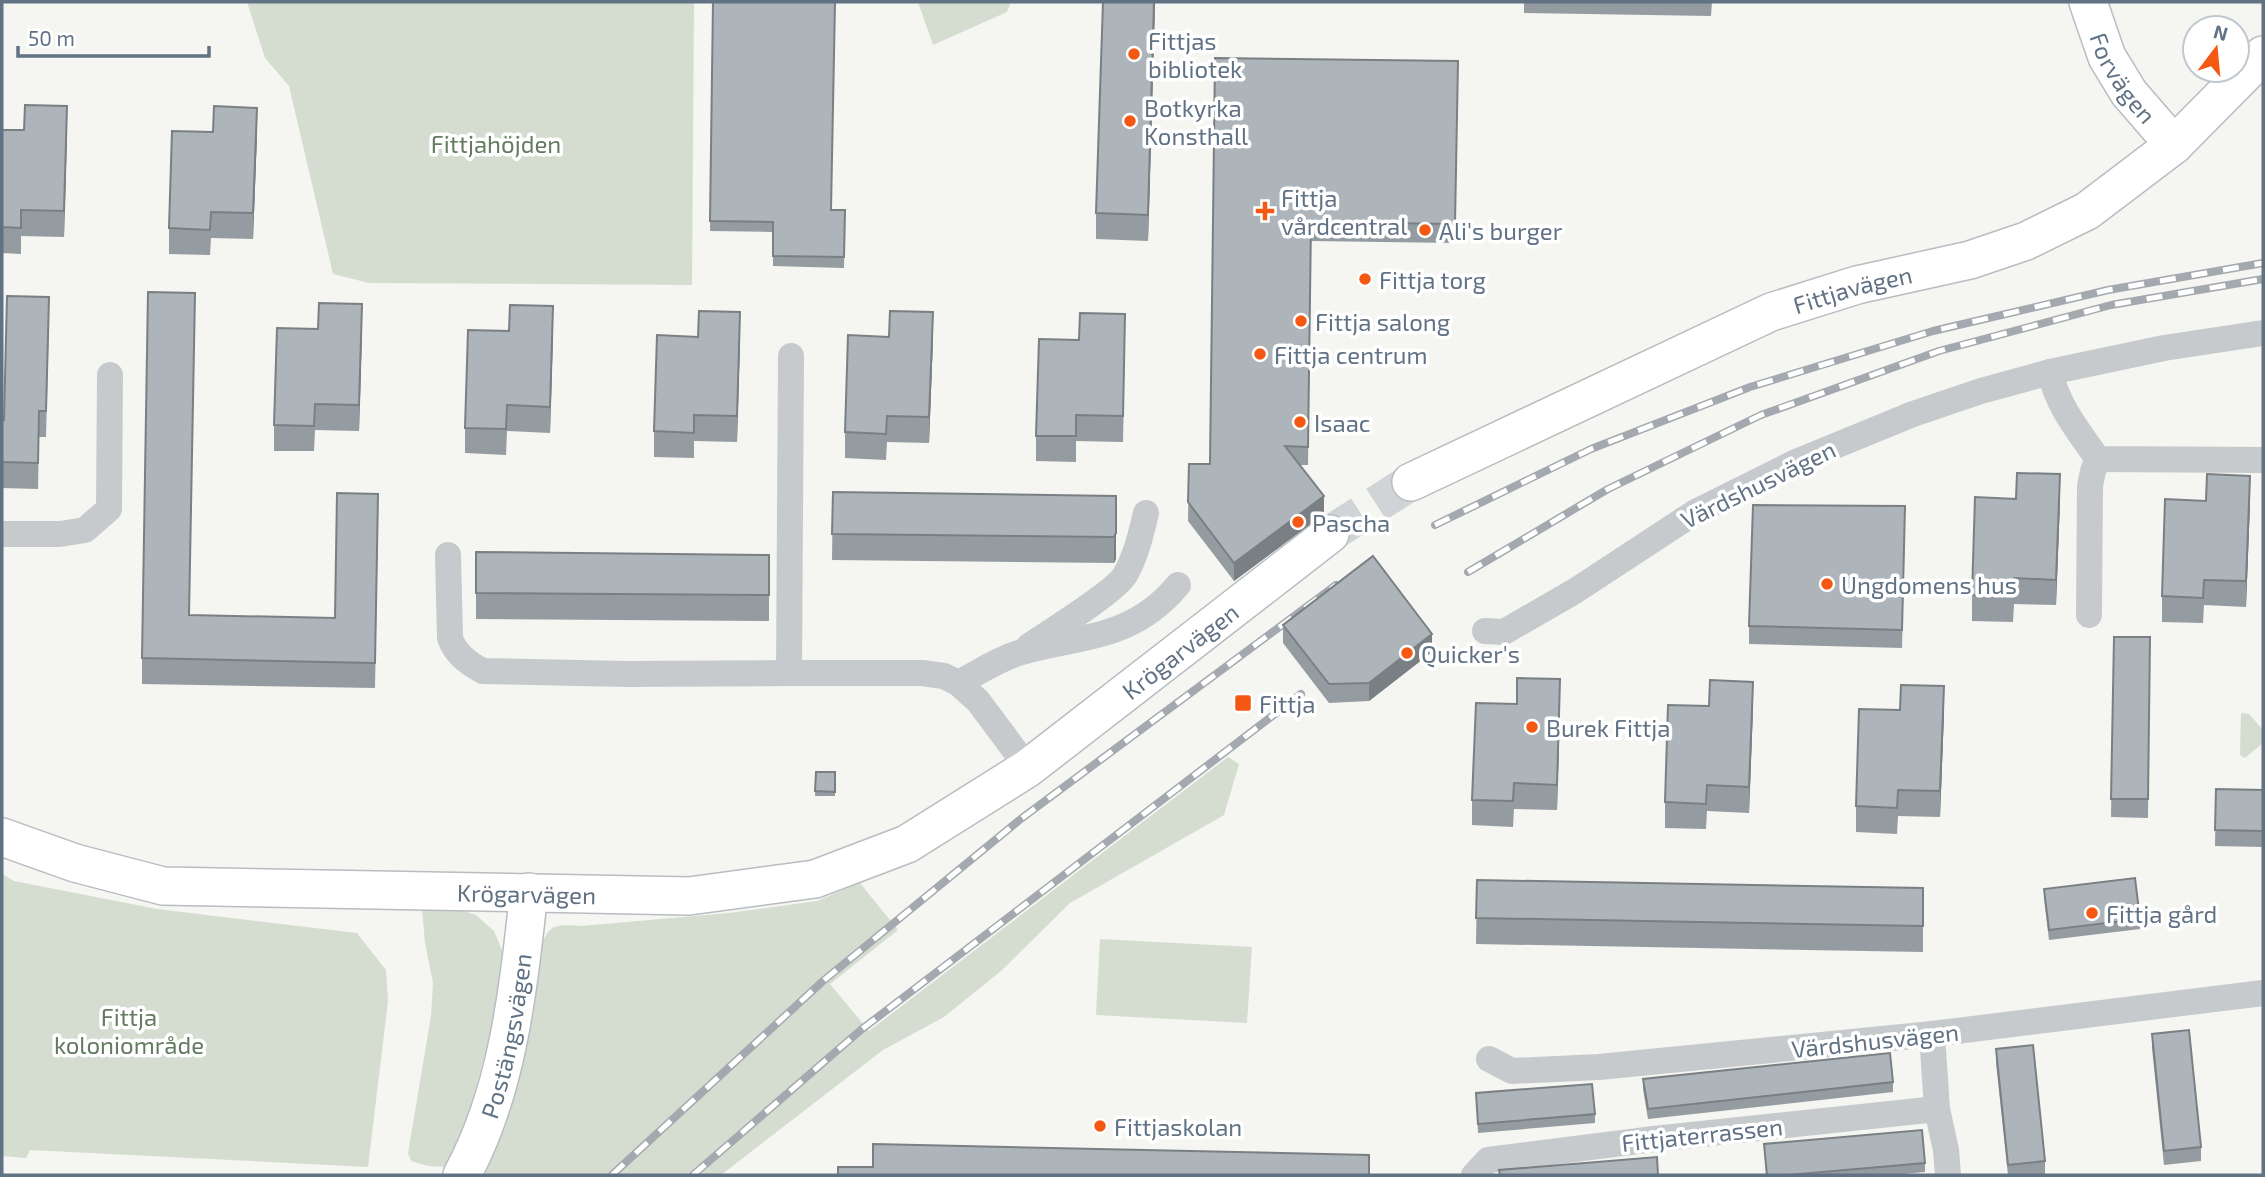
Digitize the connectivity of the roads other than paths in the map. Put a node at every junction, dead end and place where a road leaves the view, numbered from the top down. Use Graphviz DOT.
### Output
graph roads {
  1 [pos="2088,2"];
  2 [pos="2263,55"];
  3 [pos="2174,145"];
  4 [pos="2263,333"];
  5 [pos="791,356"];
  6 [pos="2050,372"];
  7 [pos="110,375"];
  8 [pos="2098,459"];
  9 [pos="2263,460"];
  10 [pos="1411,482"];
  11 [pos="1146,513"];
  12 [pos="2,534"];
  13 [pos="1329,534"];
  14 [pos="448,555"];
  15 [pos="1178,585"];
  16 [pos="2089,615"];
  17 [pos="1485,631"];
  18 [pos="1019,653"];
  19 [pos="789,673"];
  20 [pos="958,683"];
  21 [pos="1028,768"];
  22 [pos="2,837"];
  23 [pos="529,892"];
  24 [pos="2263,993"];
  25 [pos="1932,1034"];
  26 [pos="1489,1059"];
  27 [pos="1937,1109"];
  28 [pos="464,1173"];
  29 [pos="1474,1175"];
  30 [pos="1948,1175"];
  1 -- 3 [label="street, Forvägen"];
  2 -- 3 [label="street, Fittjavägen"];
  3 -- 10 [label="street, Fittjavägen"];
  4 -- 6 [label="street, Värdshusvägen"];
  5 -- 19 [label="street"];
  6 -- 8 [label="street"];
  6 -- 17 [label="street, Värdshusvägen"];
  7 -- 12 [label="street"];
  8 -- 9 [label="street"];
  8 -- 16 [label="street"];
  11 -- 18 [label="street"];
  13 -- 21 [label="street, Krögarvägen"];
  14 -- 19 [label="street"];
  15 -- 18 [label="street, Krögarvägen"];
  18 -- 20 [label="street, Krögarvägen"];
  19 -- 20 [label="street"];
  20 -- 21 [label="street"];
  21 -- 23 [label="street, Krögarvägen"];
  22 -- 23 [label="street, Krögarvägen"];
  23 -- 28 [label="street, Postängsvägen"];
  24 -- 25 [label="street, Värdshusvägen"];
  25 -- 26 [label="street, Värdshusvägen"];
  25 -- 27 [label="street"];
  27 -- 29 [label="street, Fittjaterrassen"];
  27 -- 30 [label="street"];
}
